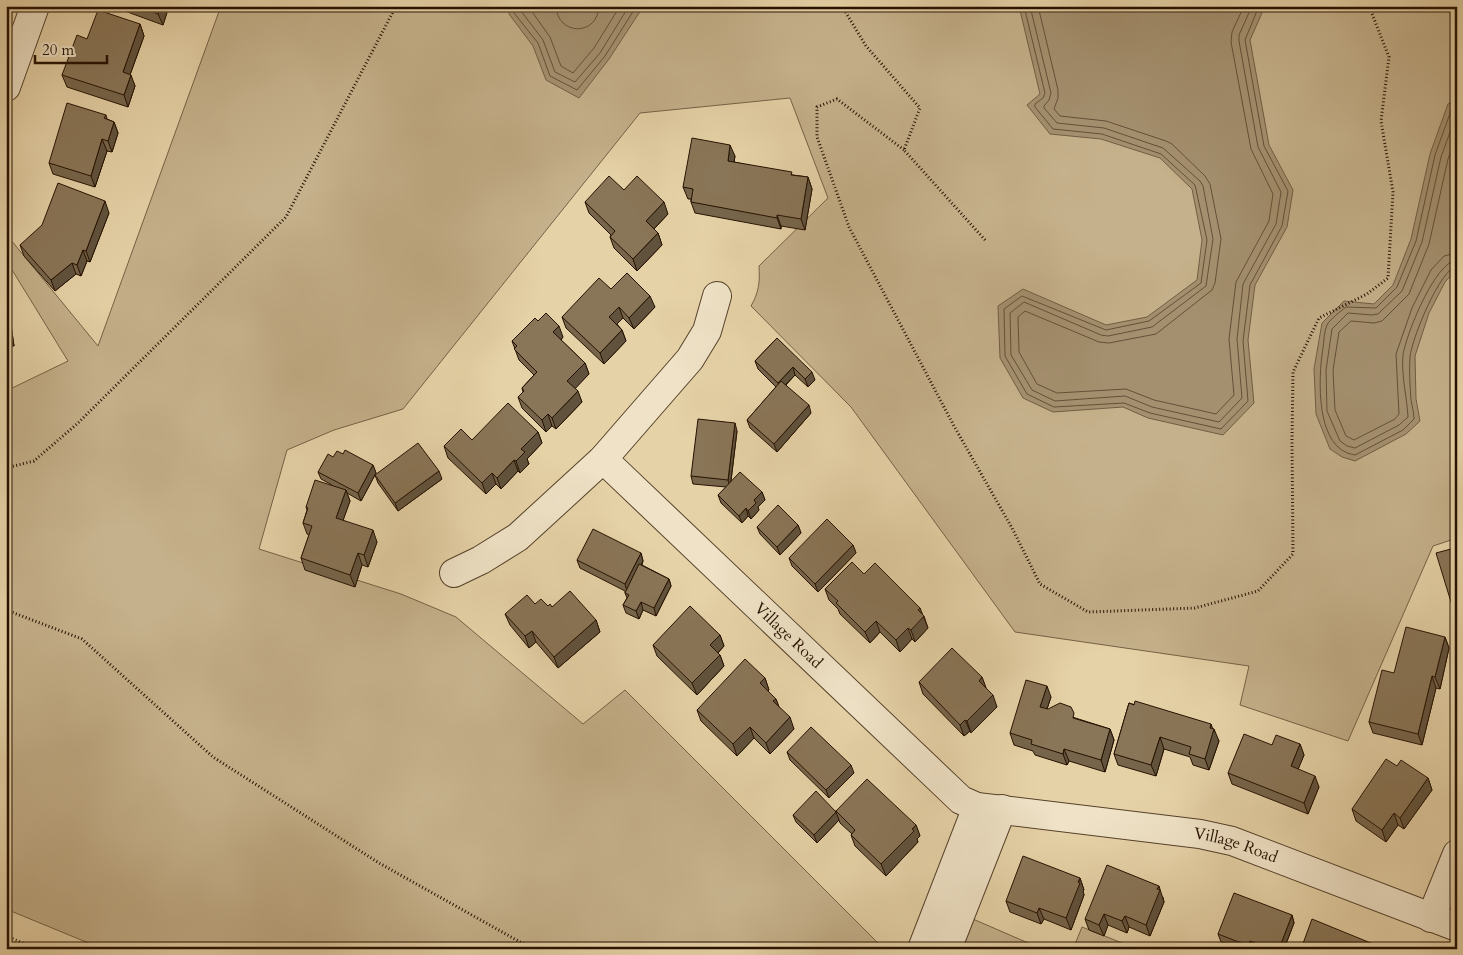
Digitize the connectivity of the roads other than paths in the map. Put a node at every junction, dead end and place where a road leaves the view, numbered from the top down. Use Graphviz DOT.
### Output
graph roads {
  1 [pos="35,6"];
  2 [pos="6,87"];
  3 [pos="717,296"];
  4 [pos="603,458"];
  5 [pos="454,573"];
  6 [pos="989,808"];
  7 [pos="1457,854"];
  8 [pos="1430,918"];
  9 [pos="1457,927"];
  10 [pos="922,949"];
  11 [pos="947,949"];
  1 -- 2 [label="street"];
  3 -- 4 [label="street"];
  4 -- 5 [label="street"];
  4 -- 6 [label="street, Village Road"];
  6 -- 8 [label="street, Village Road"];
  6 -- 10 [label="street"];
  6 -- 11 [label="street"];
  7 -- 8 [label="street"];
  8 -- 9 [label="street, Village Road"];
}
